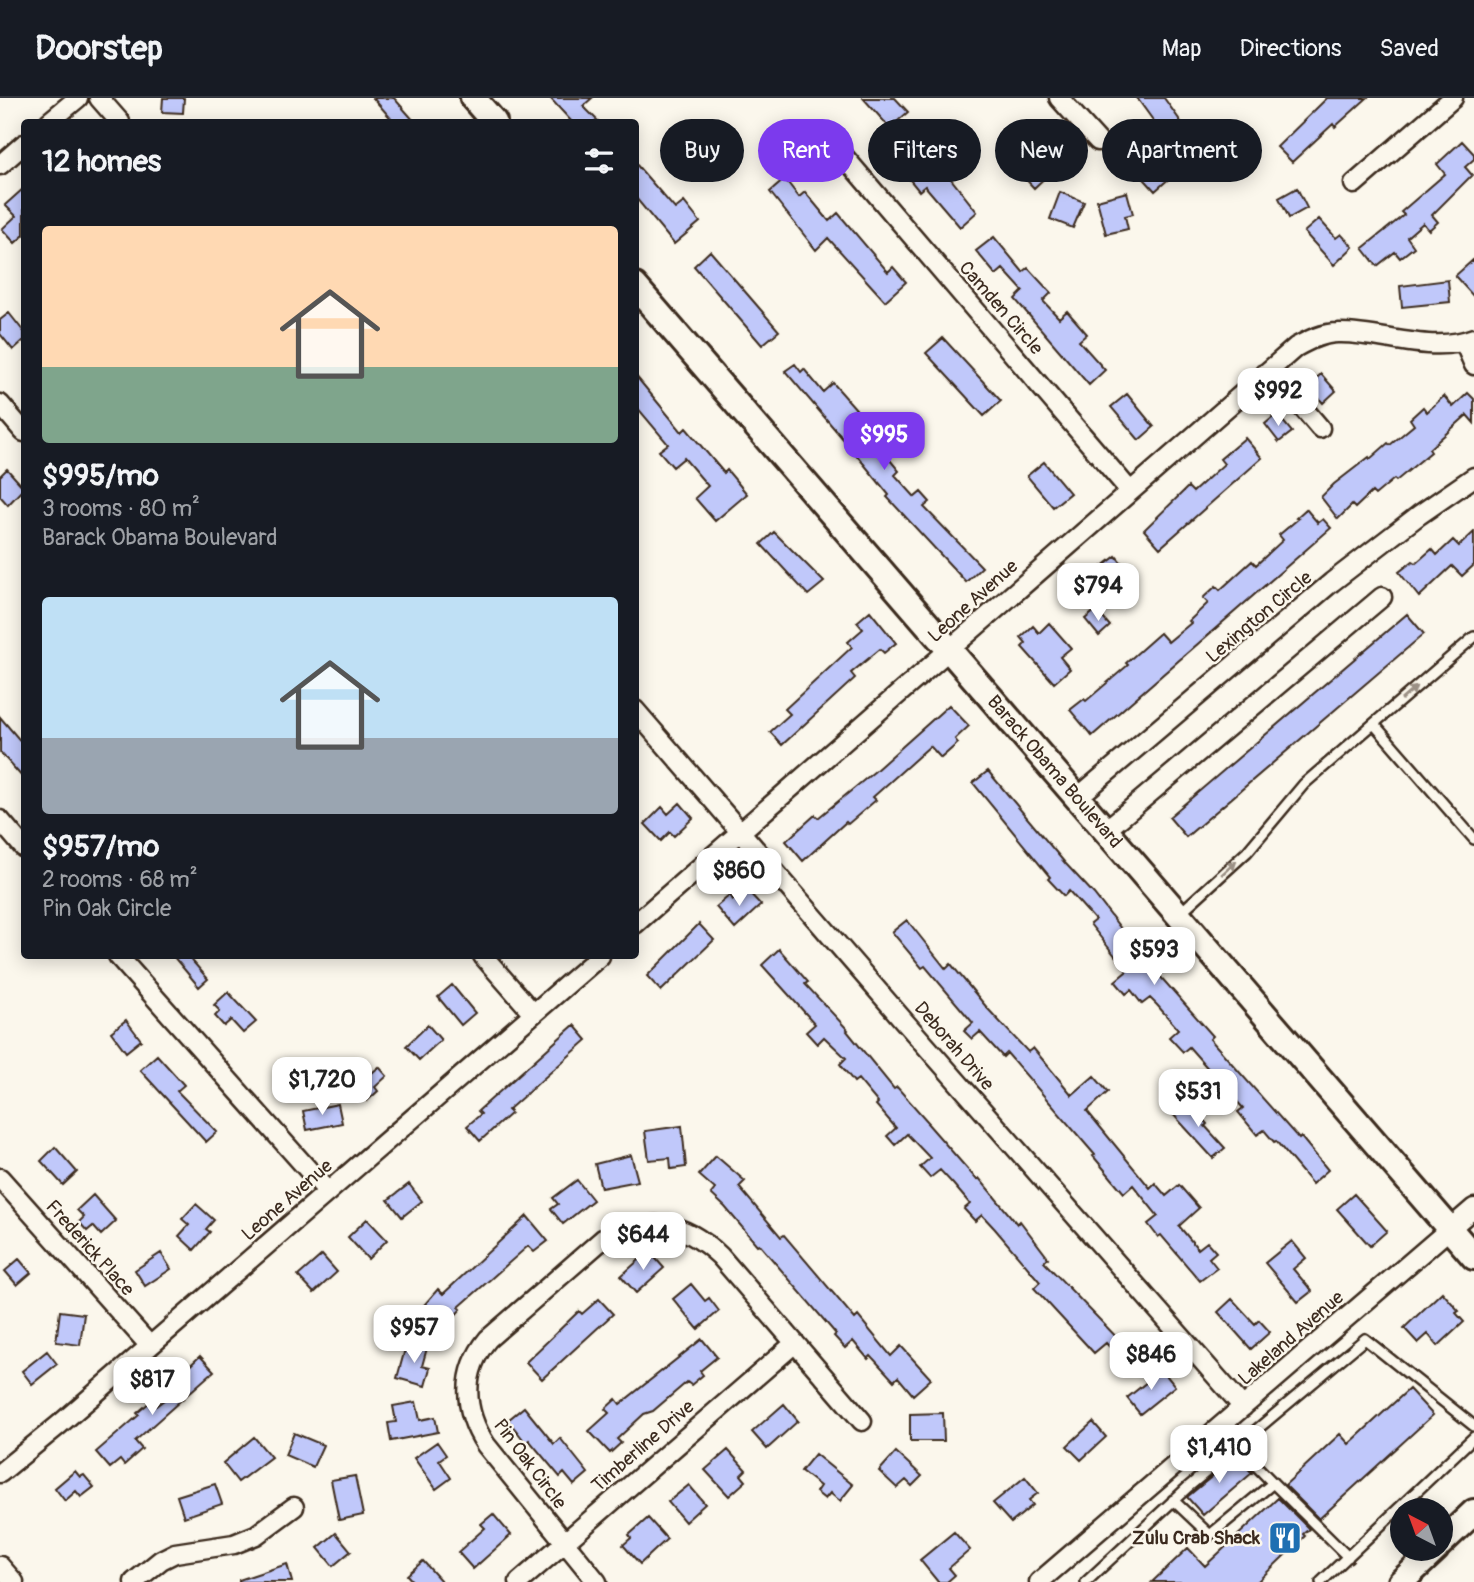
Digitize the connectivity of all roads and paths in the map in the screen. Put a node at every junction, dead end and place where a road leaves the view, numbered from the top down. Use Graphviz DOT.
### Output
graph roads {
  1 [pos="78,98"];
  2 [pos="99,98"];
  3 [pos="473,98"];
  4 [pos="1059,98"];
  5 [pos="1453,98"];
  6 [pos="54,119"];
  7 [pos="117,119"];
  8 [pos="491,119"];
  9 [pos="1098,141"];
  10 [pos="21,147"];
  11 [pos="0,165"];
  12 [pos="854,168"];
  13 [pos="1354,184"];
  14 [pos="639,291"];
  15 [pos="1469,340"];
  16 [pos="1474,365"];
  17 [pos="1264,374"];
  18 [pos="0,404"];
  19 [pos="21,428"];
  20 [pos="1320,428"];
  21 [pos="1474,477"];
  22 [pos="1130,491"];
  23 [pos="1382,597"];
  24 [pos="1474,637"];
  25 [pos="950,650"];
  26 [pos="639,715"];
  27 [pos="1374,724"];
  28 [pos="1077,797"];
  29 [pos="0,820"];
  30 [pos="1106,830"];
  31 [pos="741,831"];
  32 [pos="1474,839"];
  33 [pos="21,844"];
  34 [pos="1178,914"];
  35 [pos="639,920"];
  36 [pos="121,959"];
  37 [pos="486,959"];
  38 [pos="596,959"];
  39 [pos="533,1013"];
  40 [pos="0,1178"];
  41 [pos="328,1192"];
  42 [pos="1474,1208"];
  43 [pos="1450,1229"];
  44 [pos="1474,1257"];
  45 [pos="795,1343"];
  46 [pos="149,1346"];
  47 [pos="1243,1407"];
  48 [pos="862,1421"];
  49 [pos="1474,1426"];
  50 [pos="1474,1437"];
  51 [pos="1237,1446"];
  52 [pos="0,1473"];
  53 [pos="1273,1483"];
  54 [pos="1174,1500"];
  55 [pos="294,1507"];
  56 [pos="1472,1517"];
  57 [pos="1453,1533"];
  58 [pos="564,1543"];
  59 [pos="1348,1557"];
  60 [pos="1423,1561"];
  61 [pos="0,1566"];
  62 [pos="13,1582"];
  63 [pos="134,1582"];
  64 [pos="519,1582"];
  65 [pos="597,1582"];
  66 [pos="1040,1582"];
  67 [pos="1086,1582"];
  68 [pos="1321,1582"];
  69 [pos="1401,1582"];
  1 -- 6 [label="street"];
  2 -- 7 [label="street"];
  3 -- 8 [label="main road"];
  4 -- 9 [label="street"];
  5 -- 13 [label="street"];
  10 -- 11 [label="street"];
  12 -- 22 [label="street, Camden Circle"];
  14 -- 25 [label="main road, Barack Obama Boulevard"];
  15 -- 16 [label="street"];
  15 -- 17 [label="street, Leone Avenue"];
  17 -- 20 [label="street"];
  17 -- 22 [label="street, Leone Avenue"];
  18 -- 19 [label="street"];
  21 -- 28 [label="street, Lexington Circle"];
  22 -- 25 [label="street, Leone Avenue"];
  23 -- 30 [label="street"];
  27 -- 24 [label="lane, one-way"];
  25 -- 28 [label="main road, Barack Obama Boulevard"];
  25 -- 31 [label="street, Leone Avenue"];
  26 -- 31 [label="street, Deborah Drive"];
  27 -- 32 [label="lane"];
  34 -- 27 [label="lane, one-way"];
  28 -- 30 [label="main road, Barack Obama Boulevard"];
  29 -- 33 [label="street"];
  30 -- 34 [label="main road, Barack Obama Boulevard"];
  31 -- 35 [label="street, Leone Avenue"];
  31 -- 47 [label="street, Deborah Drive"];
  34 -- 43 [label="main road, Barack Obama Boulevard"];
  36 -- 41 [label="street"];
  37 -- 39 [label="street"];
  38 -- 39 [label="street, Leone Avenue"];
  39 -- 41 [label="street, Leone Avenue"];
  40 -- 46 [label="street, Frederick Place"];
  41 -- 46 [label="street, Leone Avenue"];
  42 -- 43 [label="street, Lakeland Avenue"];
  43 -- 44 [label="main road, Barack Obama Boulevard"];
  43 -- 47 [label="street, Lakeland Avenue"];
  45 -- 48 [label="street, Pin Oak Circle"];
  45 -- 58 [label="street, Timberline Drive"];
  45 -- 58 [label="street, Pin Oak Circle"];
  46 -- 52 [label="street, Leone Avenue"];
  47 -- 66 [label="street, Lakeland Avenue"];
  49 -- 51 [label="lane"];
  50 -- 59 [label="lane"];
  51 -- 53 [label="lane"];
  51 -- 54 [label="lane"];
  53 -- 54 [label="lane"];
  53 -- 59 [label="lane"];
  54 -- 67 [label="lane"];
  55 -- 63 [label="street"];
  56 -- 57 [label="main road"];
  58 -- 64 [label="street, Timberline Drive"];
  58 -- 65 [label="street, Pin Oak Circle"];
  59 -- 68 [label="lane"];
  60 -- 69 [label="main road"];
  61 -- 62 [label="street"];
}
